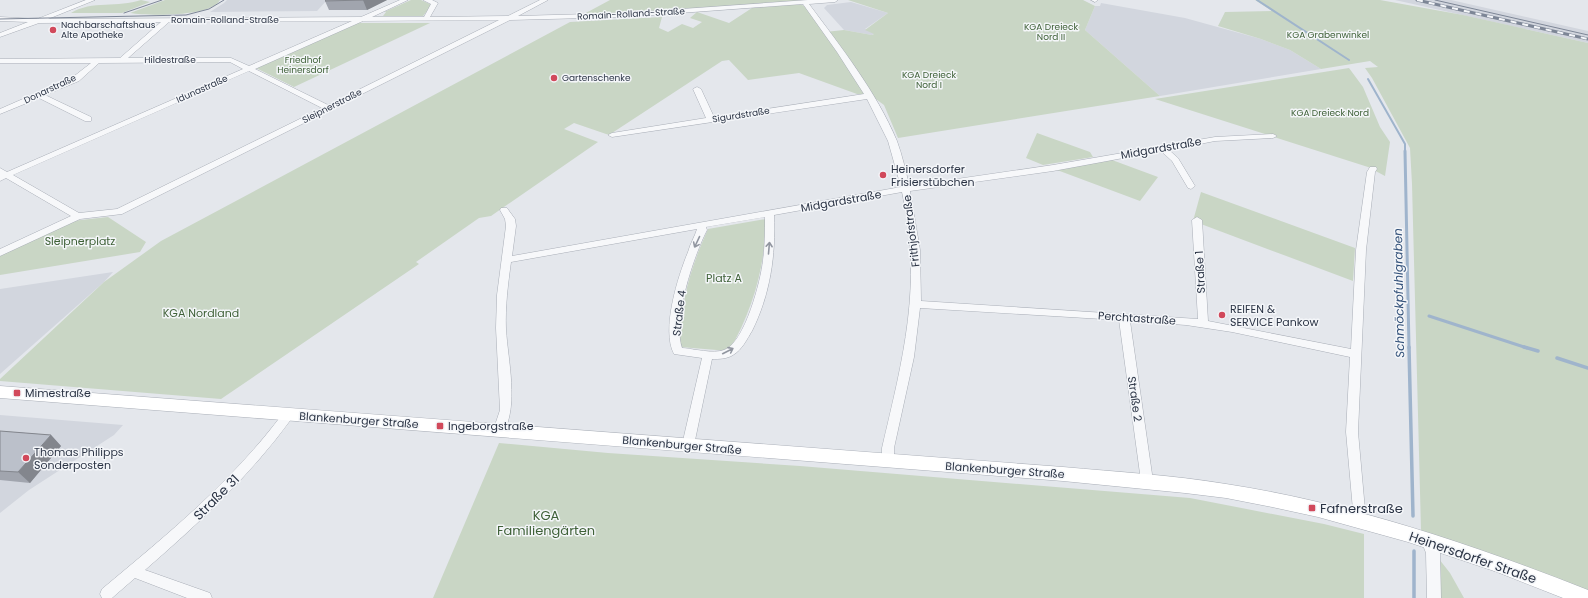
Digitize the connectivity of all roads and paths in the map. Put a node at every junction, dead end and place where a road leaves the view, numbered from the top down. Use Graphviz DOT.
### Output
graph roads {
  1 [pos="92,0"];
  2 [pos="391,0"];
  3 [pos="426,0"];
  4 [pos="545,0"];
  5 [pos="835,0"];
  6 [pos="402,1"];
  7 [pos="805,3"];
  8 [pos="426,18"];
  9 [pos="510,18"];
  10 [pos="0,19"];
  11 [pos="364,19"];
  12 [pos="40,20"];
  13 [pos="168,20"];
  14 [pos="0,35"];
  15 [pos="122,60"];
  16 [pos="0,61"];
  17 [pos="97,61"];
  18 [pos="248,69"];
  19 [pos="697,89"];
  20 [pos="39,96"];
  21 [pos="869,96"];
  22 [pos="329,108"];
  23 [pos="0,112"];
  24 [pos="88,119"];
  25 [pos="711,120"];
  26 [pos="612,135"];
  27 [pos="1273,136"];
  28 [pos="1163,148"];
  29 [pos="1373,168"];
  30 [pos="2,175"];
  31 [pos="1191,186"];
  32 [pos="906,189"];
  33 [pos="504,210"];
  34 [pos="769,213"];
  35 [pos="78,216"];
  36 [pos="1197,220"];
  37 [pos="702,226"];
  38 [pos="0,253"];
  39 [pos="506,260"];
  40 [pos="916,304"];
  41 [pos="1124,317"];
  42 [pos="1203,323"];
  43 [pos="708,354"];
  44 [pos="1356,354"];
  45 [pos="0,392"];
  46 [pos="288,414"];
  47 [pos="499,431"];
  48 [pos="688,445"];
  49 [pos="888,461"];
  50 [pos="1147,481"];
  51 [pos="1360,521"];
  52 [pos="1428,540"];
  53 [pos="134,571"];
  54 [pos="107,594"];
  55 [pos="205,598"];
  56 [pos="1434,598"];
  57 [pos="1585,598"];
  1 -- 12 [label="street"];
  2 -- 6 [label="street"];
  3 -- 8 [label="street"];
  4 -- 9 [label="street, Sleipnerstraße"];
  5 -- 7 [label="street, Romain-Rolland-Straße"];
  6 -- 11 [label="street, Idunastraße"];
  7 -- 9 [label="street, Romain-Rolland-Straße"];
  7 -- 21 [label="street, Frithjofstraße"];
  8 -- 9 [label="street, Romain-Rolland-Straße"];
  8 -- 11 [label="street, Romain-Rolland-Straße"];
  9 -- 22 [label="street, Sleipnerstraße"];
  10 -- 12 [label="street, Romain-Rolland-Straße"];
  11 -- 13 [label="street, Romain-Rolland-Straße"];
  11 -- 18 [label="street, Idunastraße"];
  12 -- 13 [label="street, Romain-Rolland-Straße"];
  12 -- 14 [label="street"];
  13 -- 15 [label="street"];
  15 -- 17 [label="street, Hildestraße"];
  15 -- 18 [label="street, Hildestraße"];
  16 -- 17 [label="street, Hildestraße"];
  17 -- 20 [label="street, Donarstraße"];
  18 -- 22 [label="street, Hildestraße"];
  18 -- 30 [label="street, Idunastraße"];
  19 -- 25 [label="street"];
  20 -- 23 [label="street, Donarstraße"];
  20 -- 24 [label="street"];
  21 -- 25 [label="street, Sigurdstraße"];
  21 -- 32 [label="street, Frithjofstraße"];
  22 -- 35 [label="street, Sleipnerstraße"];
  25 -- 26 [label="street, Sigurdstraße"];
  27 -- 28 [label="street, Midgardstraße"];
  28 -- 31 [label="street"];
  28 -- 32 [label="street, Midgardstraße"];
  29 -- 44 [label="street"];
  30 -- 35 [label="street"];
  32 -- 34 [label="street, Midgardstraße"];
  32 -- 40 [label="street, Frithjofstraße"];
  33 -- 39 [label="street"];
  34 -- 37 [label="street, Midgardstraße"];
  43 -- 34 [label="street, one-way"];
  35 -- 38 [label="street"];
  36 -- 42 [label="street, Straße 1"];
  37 -- 39 [label="street, Midgardstraße"];
  37 -- 43 [label="street, Straße 4, one-way"];
  39 -- 47 [label="street"];
  40 -- 41 [label="street, Perchtastraße"];
  40 -- 49 [label="street, Frithjofstraße"];
  41 -- 42 [label="street, Perchtastraße"];
  41 -- 50 [label="street, Straße 2"];
  42 -- 44 [label="street, Perchtastraße"];
  43 -- 48 [label="street"];
  44 -- 51 [label="street"];
  45 -- 46 [label="main road, Blankenburger Straße"];
  46 -- 47 [label="main road, Blankenburger Straße"];
  46 -- 53 [label="street, Straße 31"];
  47 -- 48 [label="main road, Blankenburger Straße"];
  48 -- 49 [label="main road, Blankenburger Straße"];
  49 -- 50 [label="main road, Blankenburger Straße"];
  50 -- 51 [label="main road, Blankenburger Straße"];
  51 -- 52 [label="main road, Heinersdorfer Straße"];
  52 -- 56 [label="street"];
  52 -- 57 [label="main road, Heinersdorfer Straße"];
  53 -- 54 [label="street, Straße 31"];
  53 -- 55 [label="street"];
}
